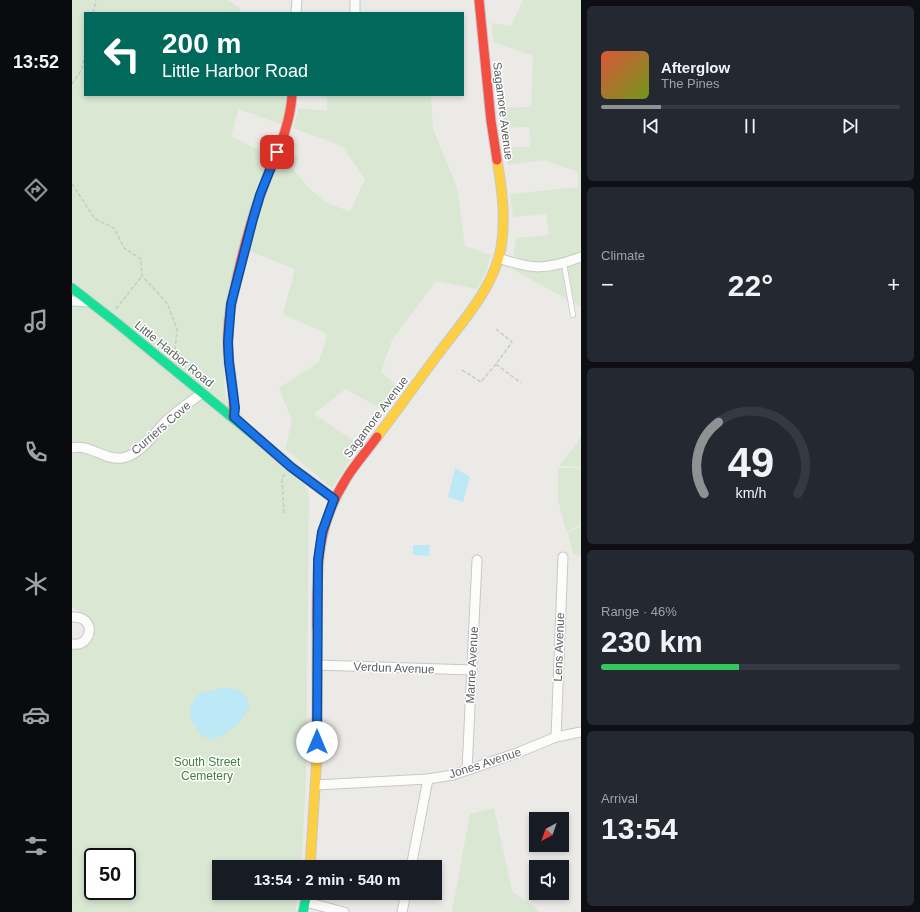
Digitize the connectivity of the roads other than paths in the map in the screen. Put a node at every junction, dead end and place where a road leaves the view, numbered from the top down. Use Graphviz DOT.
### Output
graph roads {
  1 [pos="297,0"];
  2 [pos="355,0"];
  3 [pos="479,0"];
  4 [pos="296,12"];
  5 [pos="356,12"];
  6 [pos="292,96"];
  7 [pos="581,257"];
  8 [pos="498,258"];
  9 [pos="564,264"];
  10 [pos="72,288"];
  11 [pos="72,301"];
  12 [pos="90,302"];
  13 [pos="573,315"];
  14 [pos="202,394"];
  15 [pos="234,417"];
  16 [pos="72,448"];
  17 [pos="334,499"];
  18 [pos="563,557"];
  19 [pos="477,560"];
  20 [pos="72,617"];
  21 [pos="72,644"];
  22 [pos="317,665"];
  23 [pos="472,670"];
  24 [pos="581,732"];
  25 [pos="556,737"];
  26 [pos="467,770"];
  27 [pos="428,779"];
  28 [pos="316,785"];
  29 [pos="311,860"];
  30 [pos="412,860"];
  31 [pos="305,900"];
  32 [pos="314,900"];
  33 [pos="405,900"];
  34 [pos="303,912"];
  35 [pos="344,912"];
  36 [pos="402,912"];
  1 -- 4 [label="street"];
  2 -- 5 [label="street"];
  3 -- 8 [label="main road, Sagamore Avenue"];
  6 -- 15 [label="main road"];
  7 -- 9 [label="street"];
  8 -- 9 [label="street"];
  8 -- 17 [label="main road, Sagamore Avenue"];
  9 -- 13 [label="lane"];
  10 -- 12 [label="main road, Little Harbor Road"];
  11 -- 12 [label="street"];
  12 -- 14 [label="main road, Little Harbor Road"];
  14 -- 15 [label="main road, Little Harbor Road"];
  14 -- 16 [label="street, Curriers Cove"];
  15 -- 17 [label="main road, Little Harbor Road"];
  17 -- 22 [label="main road, Sagamore Avenue"];
  18 -- 25 [label="street, Lens Avenue"];
  19 -- 23 [label="street, Marne Avenue"];
  20 -- 21 [label="street"];
  22 -- 23 [label="street, Verdun Avenue"];
  22 -- 28 [label="main road, Sagamore Avenue"];
  23 -- 26 [label="street, Marne Avenue"];
  24 -- 25 [label="street, Jones Avenue"];
  25 -- 26 [label="street, Jones Avenue"];
  26 -- 27 [label="street, Jones Avenue"];
  27 -- 28 [label="street, Jones Avenue"];
  27 -- 30 [label="street"];
  28 -- 29 [label="main road, Sagamore Avenue"];
  31 -- 34 [label="main road"];
  32 -- 35 [label="street"];
  33 -- 36 [label="street"];
}
